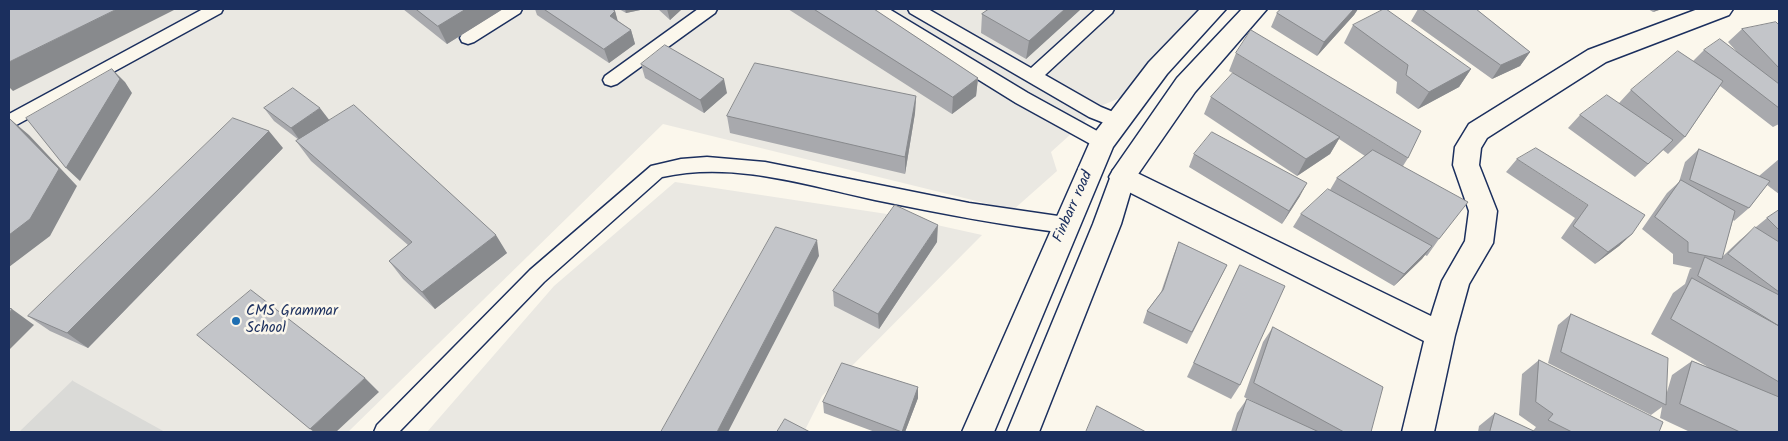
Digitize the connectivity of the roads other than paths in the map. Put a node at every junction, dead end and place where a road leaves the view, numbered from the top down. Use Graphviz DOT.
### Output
graph roads {
  1 [pos="215,9"];
  2 [pos="514,9"];
  3 [pos="709,9"];
  4 [pos="877,9"];
  5 [pos="916,9"];
  6 [pos="1106,9"];
  7 [pos="1214,9"];
  8 [pos="1254,9"];
  9 [pos="1720,9"];
  10 [pos="468,38"];
  11 [pos="1037,78"];
  12 [pos="611,80"];
  13 [pos="1022,98"];
  14 [pos="9,122"];
  15 [pos="1110,131"];
  16 [pos="1122,177"];
  17 [pos="1065,225"];
  18 [pos="1440,335"];
  19 [pos="386,432"];
  20 [pos="978,432"];
  21 [pos="1023,432"];
  22 [pos="1418,432"];
  1 -- 14 [label="lane"];
  2 -- 10 [label="lane"];
  3 -- 12 [label="lane"];
  4 -- 13 [label="lane"];
  5 -- 11 [label="lane"];
  6 -- 11 [label="lane"];
  7 -- 15 [label="main road, Finbarr road"];
  8 -- 16 [label="main road"];
  9 -- 18 [label="main road"];
  11 -- 13 [label="lane"];
  11 -- 15 [label="lane"];
  13 -- 15 [label="lane"];
  15 -- 17 [label="main road, Finbarr road"];
  16 -- 18 [label="main road"];
  16 -- 21 [label="main road"];
  17 -- 19 [label="lane"];
  17 -- 20 [label="main road, Finbarr road"];
  18 -- 22 [label="main road"];
}
